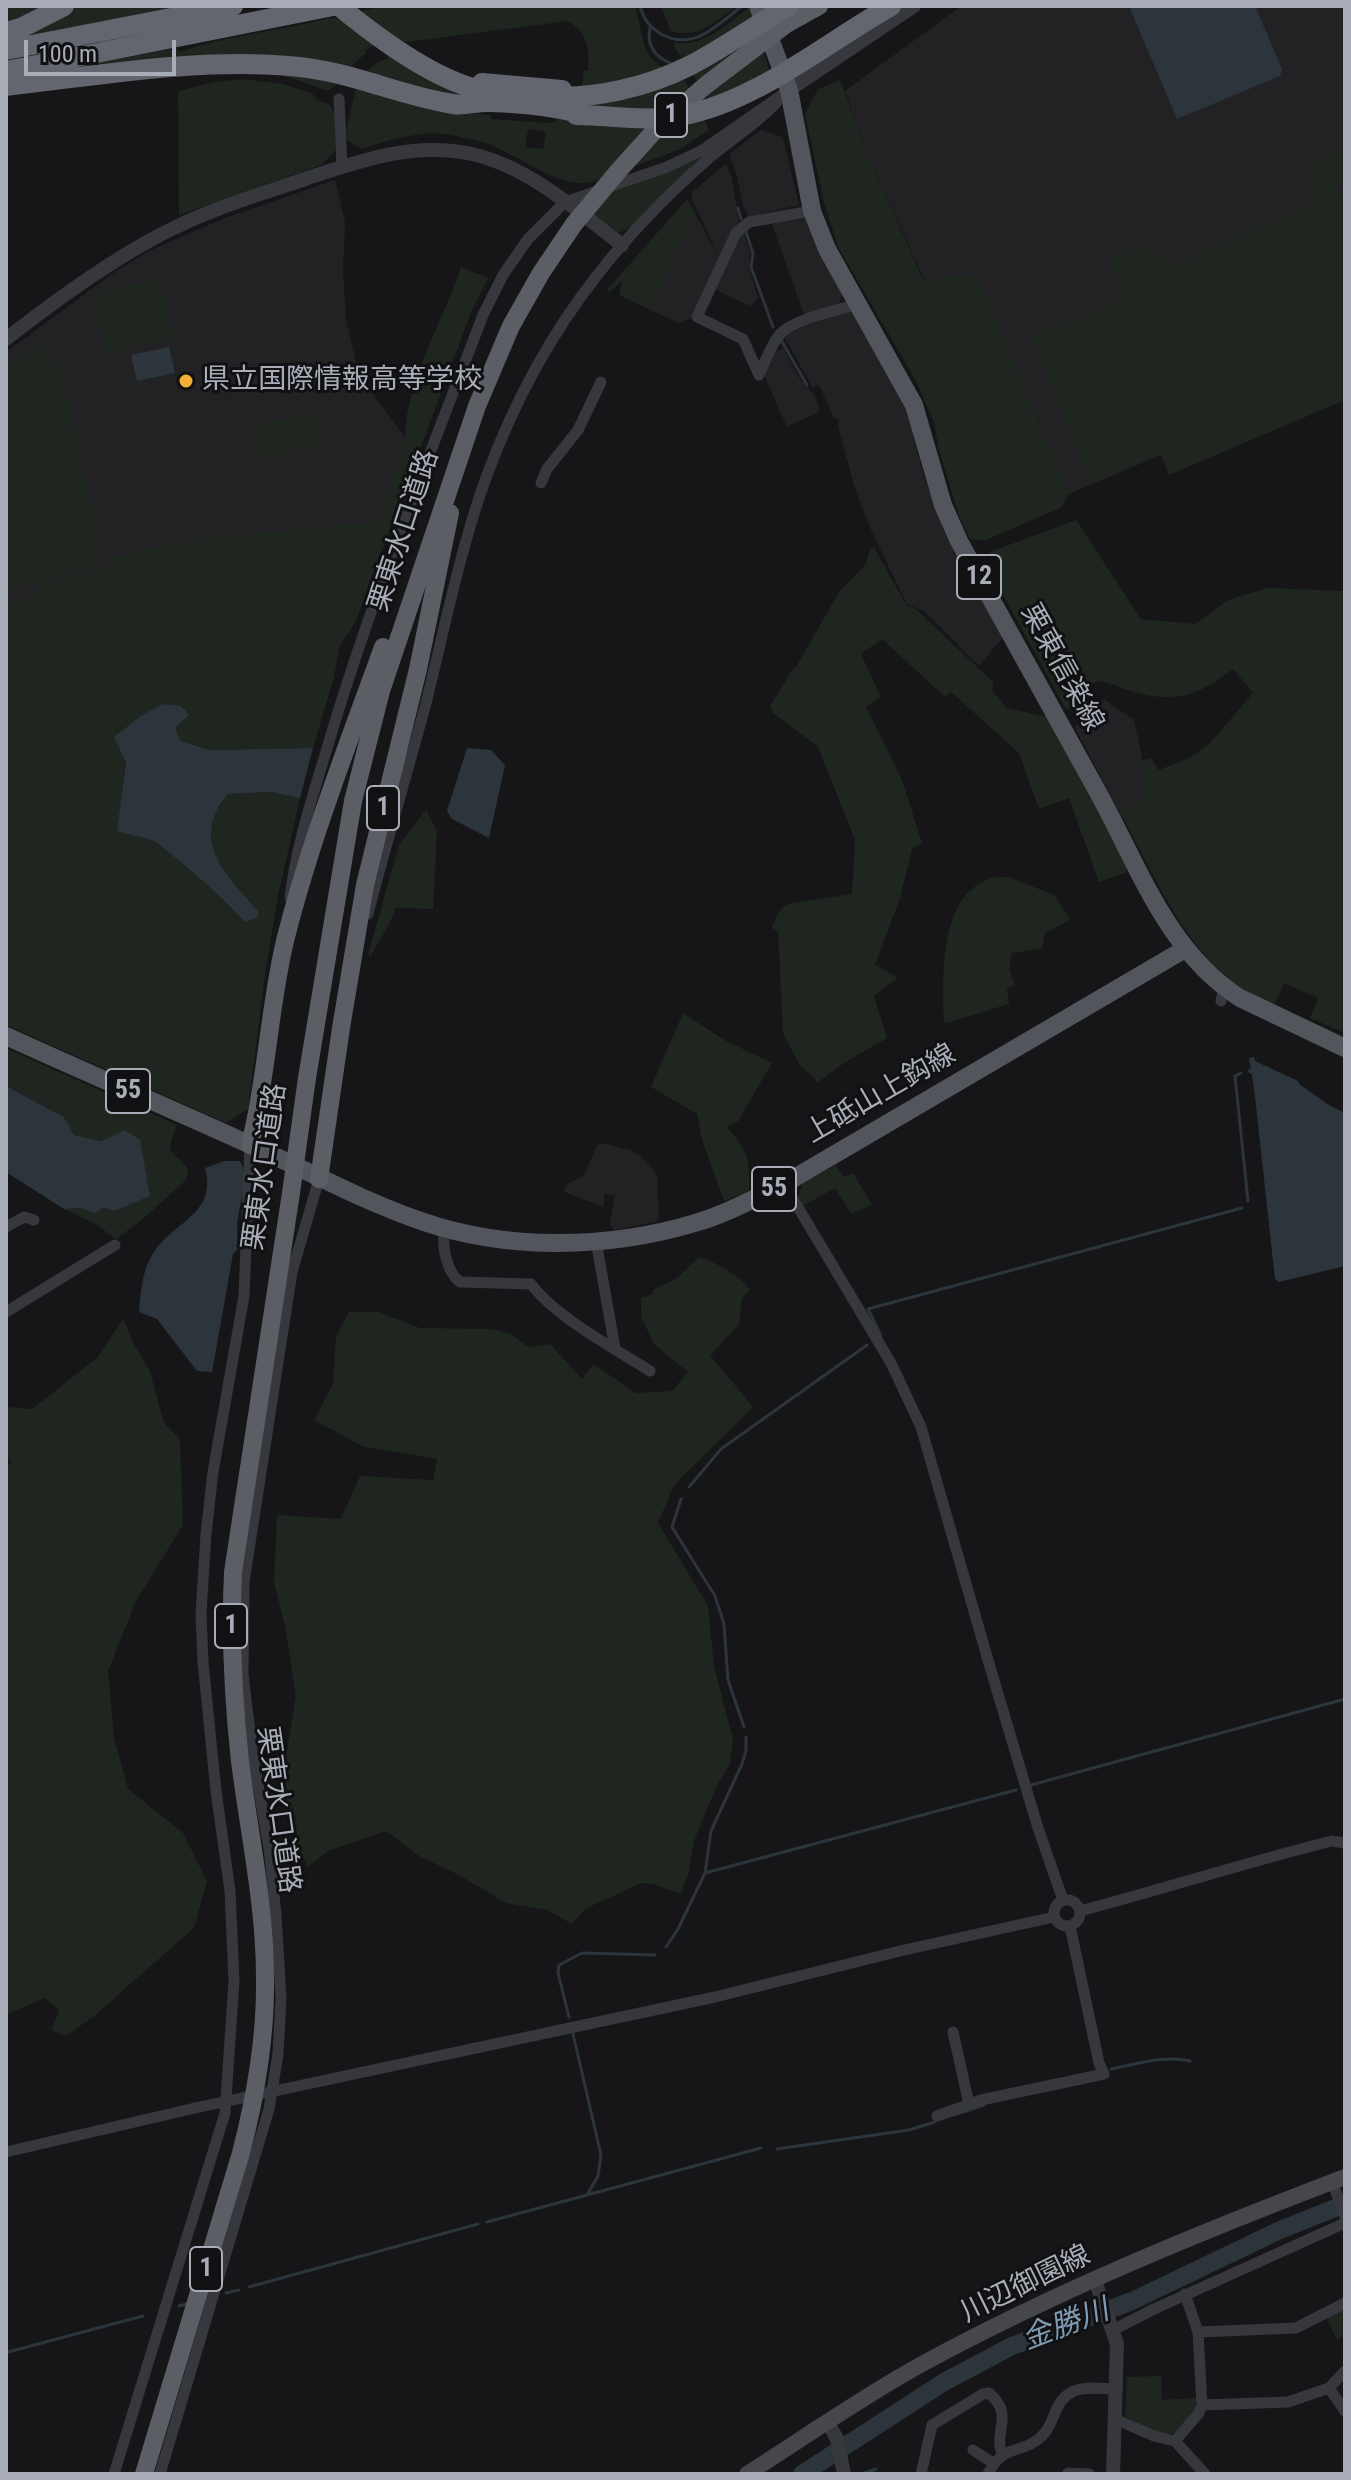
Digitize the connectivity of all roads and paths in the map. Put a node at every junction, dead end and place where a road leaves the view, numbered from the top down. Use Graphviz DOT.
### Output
graph roads {
  1 [pos="64,6"];
  2 [pos="233,6"];
  3 [pos="336,6"];
  4 [pos="819,6"];
  5 [pos="891,6"];
  6 [pos="914,6"];
  7 [pos="776,13"];
  8 [pos="6,32"];
  9 [pos="6,50"];
  10 [pos="6,71"];
  11 [pos="6,86"];
  12 [pos="789,90"];
  13 [pos="339,99"];
  14 [pos="592,105"];
  15 [pos="342,167"];
  16 [pos="565,202"];
  17 [pos="812,211"];
  18 [pos="622,245"];
  19 [pos="858,304"];
  20 [pos="6,339"];
  21 [pos="601,382"];
  22 [pos="464,440"];
  23 [pos="541,483"];
  24 [pos="356,937"];
  25 [pos="285,943"];
  26 [pos="1185,949"];
  27 [pos="6,1036"];
  28 [pos="1345,1048"];
  29 [pos="250,1145"];
  30 [pos="319,1179"];
  31 [pos="784,1184"];
  32 [pos="34,1220"];
  33 [pos="6,1227"];
  34 [pos="445,1228"];
  35 [pos="596,1241"];
  36 [pos="115,1245"];
  37 [pos="6,1312"];
  38 [pos="615,1348"];
  39 [pos="650,1371"];
  40 [pos="1345,1843"];
  41 [pos="1063,1900"];
  42 [pos="1080,1911"];
  43 [pos="1054,1917"];
  44 [pos="1070,1926"];
  45 [pos="953,2032"];
  46 [pos="272,2092"];
  47 [pos="226,2101"];
  48 [pos="969,2104"];
  49 [pos="937,2116"];
  50 [pos="6,2152"];
  51 [pos="1337,2182"];
  52 [pos="1345,2219"];
  53 [pos="1098,2287"];
  54 [pos="1185,2294"];
  55 [pos="1345,2303"];
  56 [pos="1112,2328"];
  57 [pos="1198,2332"];
  58 [pos="1345,2371"];
  59 [pos="1329,2388"];
  60 [pos="1117,2389"];
  61 [pos="1202,2405"];
  62 [pos="1345,2411"];
  63 [pos="1115,2419"];
  64 [pos="830,2426"];
  65 [pos="1175,2441"];
  66 [pos="973,2450"];
  67 [pos="994,2464"];
  68 [pos="844,2472"];
  69 [pos="1068,2473"];
  70 [pos="114,2474"];
  71 [pos="144,2474"];
  72 [pos="160,2474"];
  73 [pos="747,2474"];
  74 [pos="921,2474"];
  75 [pos="1089,2474"];
  76 [pos="1113,2474"];
  77 [pos="1205,2474"];
  1 -- 8 [label="highway"];
  2 -- 9 [label="highway"];
  3 -- 10 [label="highway"];
  3 -- 14 [label="highway"];
  4 -- 7 [label="highway, 栗東水口道路 / 1"];
  5 -- 14 [label="highway"];
  6 -- 12 [label="street"];
  7 -- 12 [label="main road, 栗東信楽線 / 12"];
  7 -- 14 [label="highway"];
  7 -- 22 [label="highway, 栗東水口道路 / 1"];
  11 -- 14 [label="highway"];
  12 -- 16 [label="street"];
  12 -- 17 [label="main road, 栗東信楽線 / 12"];
  12 -- 18 [label="street"];
  13 -- 15 [label="street"];
  15 -- 16 [label="street"];
  15 -- 20 [label="street"];
  16 -- 18 [label="street"];
  16 -- 25 [label="street"];
  17 -- 19 [label="main road, 栗東信楽線 / 12"];
  17 -- 19 [label="street"];
  18 -- 24 [label="street"];
  19 -- 26 [label="main road, 栗東信楽線 / 12"];
  21 -- 23 [label="street"];
  22 -- 24 [label="highway, 1"];
  22 -- 25 [label="highway, 1"];
  22 -- 71 [label="highway, 栗東水口道路 / 1"];
  24 -- 30 [label="highway, 1"];
  25 -- 29 [label="highway, 1"];
  26 -- 28 [label="main road, 栗東信楽線 / 12"];
  26 -- 31 [label="main road, 上砥山上鈎線 / 55"];
  27 -- 29 [label="main road, 上砥山上鈎線 / 55"];
  29 -- 30 [label="main road, 上砥山上鈎線 / 55"];
  29 -- 47 [label="street"];
  30 -- 34 [label="main road, 上砥山上鈎線 / 55"];
  30 -- 46 [label="street"];
  31 -- 35 [label="main road, 上砥山上鈎線 / 55"];
  31 -- 41 [label="street"];
  32 -- 33 [label="street"];
  34 -- 35 [label="main road, 上砥山上鈎線 / 55"];
  34 -- 38 [label="street"];
  35 -- 38 [label="street"];
  36 -- 37 [label="street"];
  38 -- 39 [label="street"];
  40 -- 42 [label="street"];
  41 -- 42 [label="street"];
  41 -- 43 [label="street"];
  42 -- 44 [label="street"];
  43 -- 44 [label="street"];
  43 -- 46 [label="street"];
  44 -- 48 [label="street"];
  45 -- 48 [label="street"];
  46 -- 47 [label="street"];
  46 -- 72 [label="street"];
  47 -- 50 [label="street"];
  47 -- 70 [label="street"];
  48 -- 49 [label="street"];
  51 -- 52 [label="street"];
  51 -- 53 [label="main road, 川辺御園線"];
  52 -- 54 [label="street"];
  53 -- 56 [label="street"];
  53 -- 64 [label="main road, 川辺御園線"];
  54 -- 56 [label="street"];
  54 -- 57 [label="street"];
  55 -- 57 [label="street"];
  56 -- 60 [label="street"];
  57 -- 61 [label="street"];
  58 -- 59 [label="street"];
  59 -- 61 [label="street"];
  59 -- 62 [label="street"];
  60 -- 63 [label="street"];
  60 -- 67 [label="street"];
  61 -- 65 [label="street"];
  63 -- 65 [label="street"];
  63 -- 76 [label="street"];
  64 -- 68 [label="street"];
  64 -- 73 [label="main road, 川辺御園線"];
  65 -- 77 [label="street"];
  66 -- 67 [label="street"];
  67 -- 74 [label="street"];
  69 -- 75 [label="street"];
}
